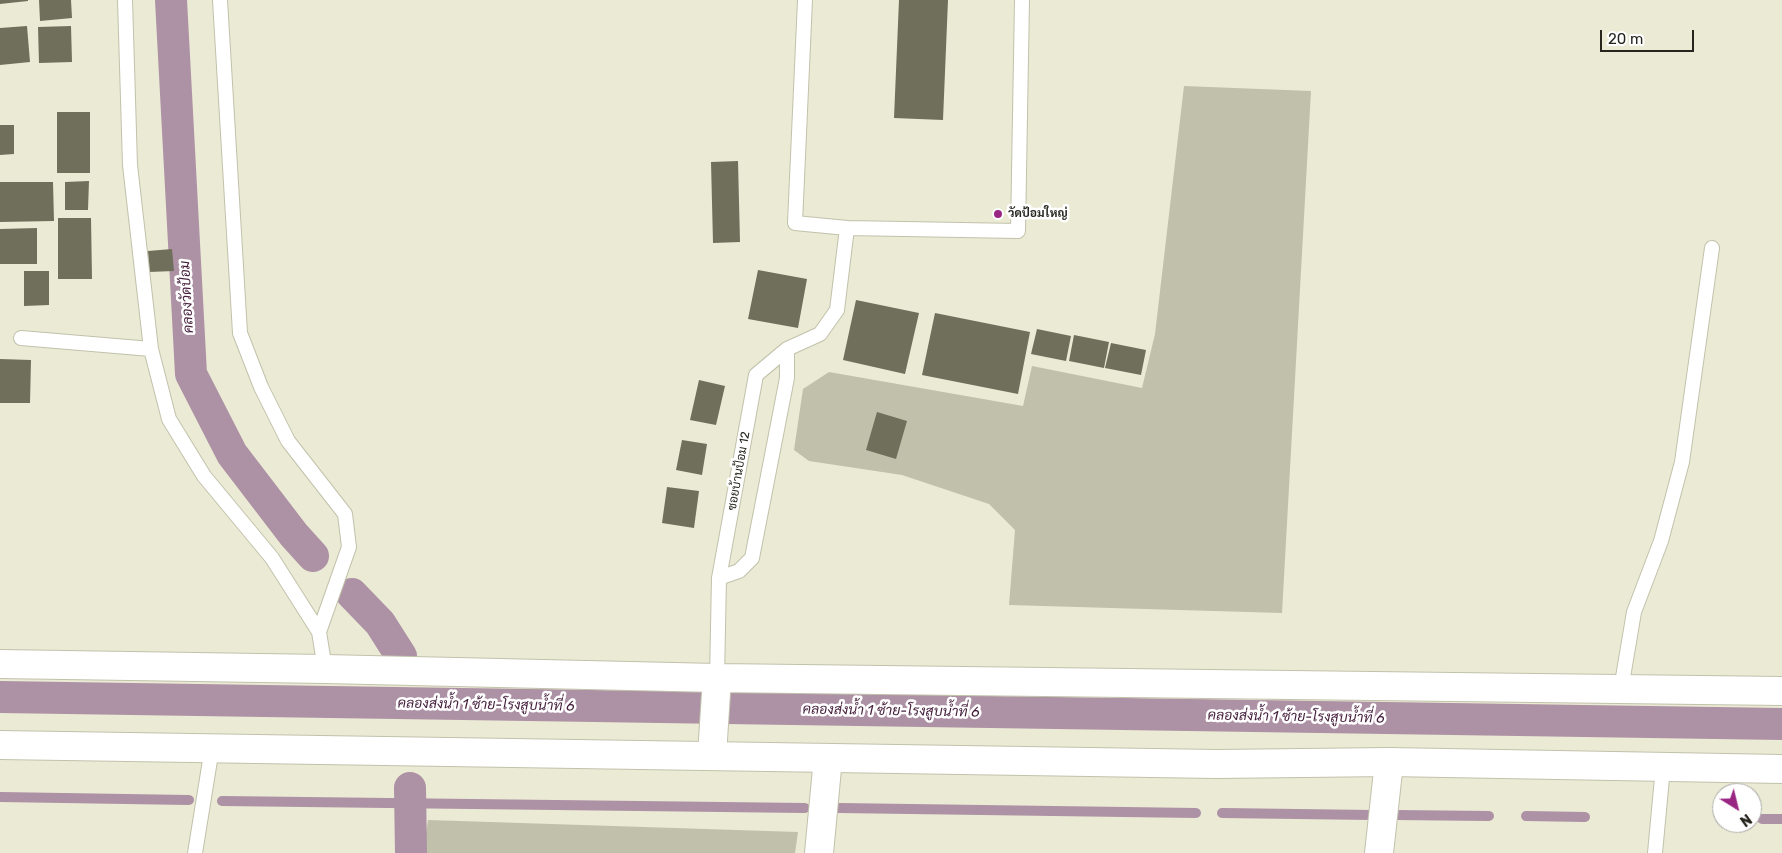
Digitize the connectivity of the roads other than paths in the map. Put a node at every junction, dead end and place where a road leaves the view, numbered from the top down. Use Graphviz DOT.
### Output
graph roads {
  1 [pos="125,0"];
  2 [pos="220,0"];
  3 [pos="805,0"];
  4 [pos="1022,0"];
  5 [pos="847,228"];
  6 [pos="1712,248"];
  7 [pos="21,338"];
  8 [pos="151,349"];
  9 [pos="787,349"];
  10 [pos="719,578"];
  11 [pos="319,632"];
  12 [pos="0,664"];
  13 [pos="325,669"];
  14 [pos="717,686"];
  15 [pos="1621,689"];
  16 [pos="1782,691"];
  17 [pos="713,744"];
  18 [pos="0,745"];
  19 [pos="212,748"];
  20 [pos="828,758"];
  21 [pos="1389,762"];
  22 [pos="1663,767"];
  23 [pos="1782,769"];
  24 [pos="196,853"];
  25 [pos="819,853"];
  26 [pos="1379,853"];
  27 [pos="1656,853"];
  1 -- 8 [label="lane"];
  2 -- 11 [label="lane"];
  3 -- 5 [label="lane"];
  4 -- 5 [label="lane"];
  5 -- 9 [label="lane, ซอยบ้านป้อม 12"];
  6 -- 15 [label="lane"];
  7 -- 8 [label="lane"];
  8 -- 11 [label="lane"];
  9 -- 10 [label="lane, ซอยบ้านป้อม 12"];
  9 -- 10 [label="lane"];
  10 -- 14 [label="lane, ซอยบ้านป้อม 12"];
  11 -- 13 [label="lane"];
  12 -- 13 [label="street"];
  13 -- 14 [label="street"];
  14 -- 15 [label="street"];
  14 -- 17 [label="street, ซอยบ้านป้อม 12"];
  15 -- 16 [label="street"];
  17 -- 19 [label="street"];
  17 -- 20 [label="street"];
  18 -- 19 [label="street"];
  19 -- 24 [label="lane"];
  20 -- 21 [label="street"];
  20 -- 25 [label="street"];
  21 -- 22 [label="street"];
  21 -- 26 [label="street"];
  22 -- 23 [label="street"];
  22 -- 27 [label="lane"];
}
